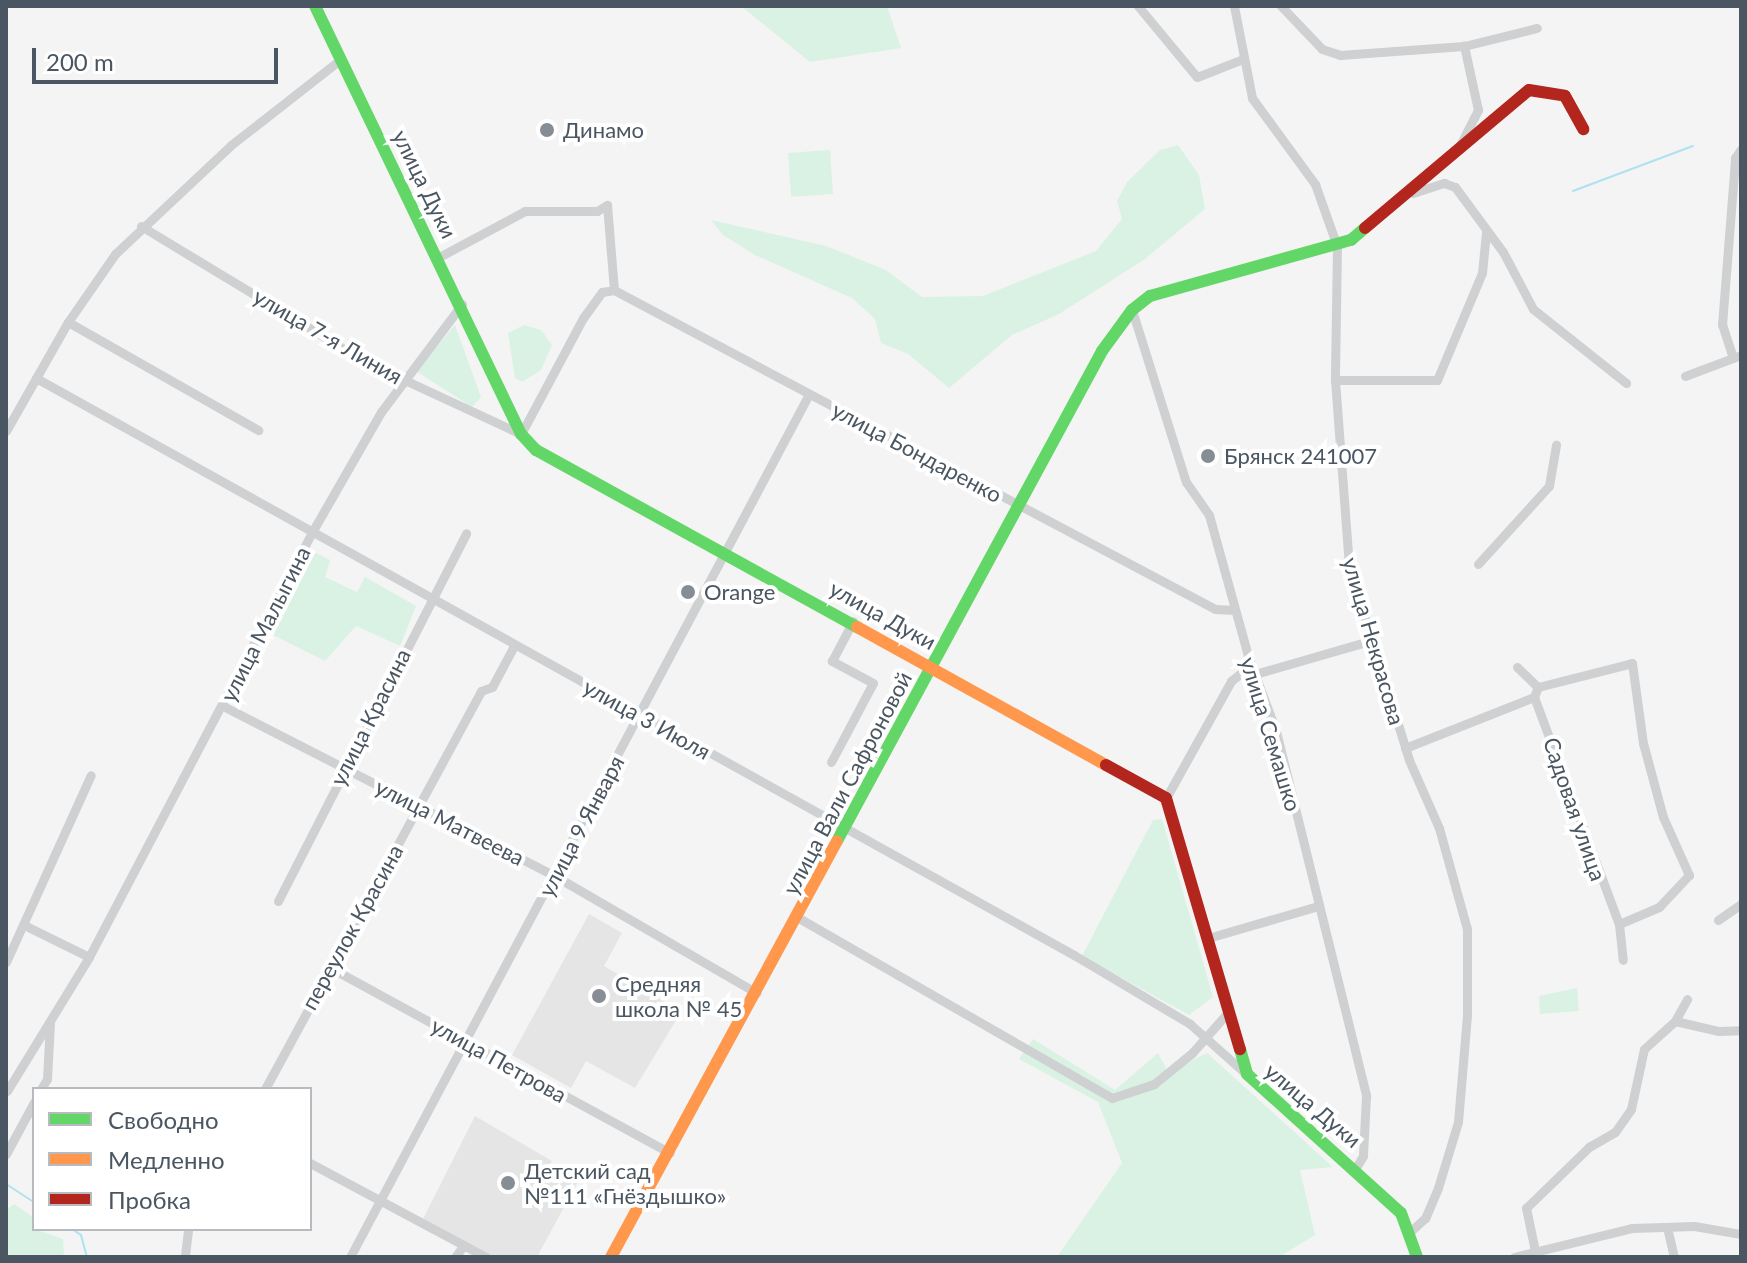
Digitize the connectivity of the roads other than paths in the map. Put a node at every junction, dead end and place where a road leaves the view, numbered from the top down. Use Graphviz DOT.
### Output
graph roads {
  1 [pos="315,6"];
  2 [pos="1138,6"];
  3 [pos="1234,6"];
  4 [pos="1281,6"];
  5 [pos="1537,28"];
  6 [pos="1464,46"];
  7 [pos="341,59"];
  8 [pos="1243,59"];
  9 [pos="1583,129"];
  10 [pos="1741,149"];
  11 [pos="1457,150"];
  12 [pos="1413,193"];
  13 [pos="141,226"];
  14 [pos="1486,232"];
  15 [pos="1337,246"];
  16 [pos="439,257"];
  17 [pos="614,290"];
  18 [pos="462,304"];
  19 [pos="1132,310"];
  20 [pos="68,322"];
  21 [pos="1737,356"];
  22 [pos="1685,376"];
  23 [pos="36,378"];
  24 [pos="403,378"];
  25 [pos="1335,380"];
  26 [pos="1626,383"];
  27 [pos="809,394"];
  28 [pos="258,430"];
  29 [pos="6,431"];
  30 [pos="521,434"];
  31 [pos="1556,445"];
  32 [pos="1020,507"];
  33 [pos="466,533"];
  34 [pos="311,534"];
  35 [pos="726,552"];
  36 [pos="1478,564"];
  37 [pos="431,600"];
  38 [pos="1235,610"];
  39 [pos="853,621"];
  40 [pos="1373,640"];
  41 [pos="514,646"];
  42 [pos="933,665"];
  43 [pos="1517,667"];
  44 [pos="1253,670"];
  45 [pos="1536,692"];
  46 [pos="223,706"];
  47 [pos="639,714"];
  48 [pos="1405,748"];
  49 [pos="831,762"];
  50 [pos="343,767"];
  51 [pos="91,775"];
  52 [pos="1166,798"];
  53 [pos="419,805"];
  54 [pos="843,831"];
  55 [pos="555,876"];
  56 [pos="278,901"];
  57 [pos="1741,904"];
  58 [pos="1318,906"];
  59 [pos="797,917"];
  60 [pos="1718,920"];
  61 [pos="1619,924"];
  62 [pos="24,925"];
  63 [pos="1208,938"];
  64 [pos="89,957"];
  65 [pos="1623,960"];
  66 [pos="6,962"];
  67 [pos="329,967"];
  68 [pos="757,993"];
  69 [pos="1687,999"];
  70 [pos="1229,1011"];
  71 [pos="50,1020"];
  72 [pos="1675,1021"];
  73 [pos="1741,1030"];
  74 [pos="1206,1037"];
  75 [pos="463,1042"];
  76 [pos="1247,1074"];
  77 [pos="42,1087"];
  78 [pos="266,1087"];
  79 [pos="7,1091"];
  80 [pos="32,1106"];
  81 [pos="670,1153"];
  82 [pos="6,1154"];
  83 [pos="312,1164"];
  84 [pos="1356,1167"];
  85 [pos="378,1202"];
  86 [pos="1667,1227"];
  87 [pos="188,1231"];
  88 [pos="1410,1232"];
  89 [pos="1741,1234"];
  90 [pos="464,1245"];
  91 [pos="1535,1251"];
  92 [pos="185,1255"];
  93 [pos="350,1257"];
  94 [pos="455,1257"];
  95 [pos="486,1257"];
  96 [pos="611,1257"];
  97 [pos="1417,1257"];
  98 [pos="1514,1257"];
  99 [pos="1674,1257"];
  1 -- 7 [label="main road, улица Дуки"];
  2 -- 8 [label="street"];
  3 -- 8 [label="street, улица Некрасова"];
  4 -- 6 [label="street"];
  5 -- 6 [label="street"];
  6 -- 11 [label="street"];
  7 -- 13 [label="street"];
  7 -- 16 [label="main road, улица Дуки"];
  8 -- 15 [label="street, улица Некрасова"];
  9 -- 11 [label="main road"];
  10 -- 21 [label="street"];
  11 -- 12 [label="main road"];
  12 -- 14 [label="street"];
  12 -- 15 [label="main road"];
  13 -- 20 [label="street"];
  13 -- 24 [label="street, улица 7-я Линия"];
  14 -- 25 [label="street"];
  14 -- 26 [label="street"];
  15 -- 19 [label="main road, улица Вали Сафроновой"];
  15 -- 25 [label="street, улица Некрасова"];
  16 -- 17 [label="street"];
  16 -- 18 [label="main road, улица Дуки"];
  17 -- 27 [label="street, улица Бондаренко"];
  17 -- 30 [label="street"];
  18 -- 24 [label="street, улица Малыгина"];
  18 -- 30 [label="main road, улица Дуки"];
  19 -- 32 [label="main road, улица Вали Сафроновой"];
  19 -- 38 [label="street, улица Семашко"];
  20 -- 23 [label="street"];
  20 -- 28 [label="street"];
  21 -- 22 [label="street"];
  23 -- 29 [label="street"];
  23 -- 34 [label="street, улица 3 Июля"];
  24 -- 30 [label="street, улица 7-я Линия"];
  24 -- 34 [label="street, улица Малыгина"];
  25 -- 40 [label="street, улица Некрасова"];
  27 -- 32 [label="street, улица Бондаренко"];
  27 -- 35 [label="street, улица 9 Января"];
  30 -- 35 [label="main road, улица Дуки"];
  31 -- 36 [label="street"];
  32 -- 38 [label="street, улица Бондаренко"];
  32 -- 42 [label="main road, улица Вали Сафроновой"];
  33 -- 37 [label="street, улица Красина"];
  34 -- 37 [label="street, улица 3 Июля"];
  34 -- 46 [label="street, улица Малыгина"];
  35 -- 39 [label="main road, улица Дуки"];
  35 -- 47 [label="street, улица 9 Января"];
  37 -- 41 [label="street, улица 3 Июля"];
  37 -- 50 [label="street, улица Красина"];
  38 -- 44 [label="street, улица Семашко"];
  39 -- 42 [label="main road, улица Дуки"];
  39 -- 49 [label="street"];
  40 -- 44 [label="street"];
  40 -- 48 [label="street, улица Некрасова"];
  41 -- 47 [label="street, улица 3 Июля"];
  41 -- 53 [label="street, переулок Красина"];
  42 -- 52 [label="main road, улица Дуки"];
  42 -- 54 [label="main road, улица Вали Сафроновой"];
  43 -- 45 [label="street, Садовая улица"];
  44 -- 52 [label="street"];
  44 -- 58 [label="street, улица Семашко"];
  45 -- 48 [label="street"];
  45 -- 61 [label="street, Садовая улица"];
  45 -- 61 [label="street"];
  46 -- 50 [label="street, улица Матвеева"];
  46 -- 64 [label="street, улица Малыгина"];
  47 -- 54 [label="street, улица 3 Июля"];
  47 -- 55 [label="street, улица 9 Января"];
  48 -- 88 [label="street, улица Некрасова"];
  50 -- 53 [label="street, улица Матвеева"];
  50 -- 56 [label="street, улица Красина"];
  51 -- 62 [label="street"];
  52 -- 63 [label="main road, улица Дуки"];
  53 -- 55 [label="street, улица Матвеева"];
  53 -- 67 [label="street, переулок Красина"];
  54 -- 59 [label="main road, улица Вали Сафроновой"];
  54 -- 74 [label="street, улица 3 Июля"];
  55 -- 68 [label="street, улица Матвеева"];
  55 -- 75 [label="street, улица 9 Января"];
  57 -- 60 [label="street"];
  58 -- 63 [label="street"];
  58 -- 84 [label="street, улица Семашко"];
  59 -- 68 [label="main road, улица Вали Сафроновой"];
  59 -- 74 [label="street"];
  61 -- 65 [label="street, Садовая улица"];
  62 -- 64 [label="street"];
  62 -- 66 [label="street"];
  63 -- 70 [label="main road, улица Дуки"];
  64 -- 71 [label="street, улица Малыгина"];
  67 -- 75 [label="street, улица Петрова"];
  67 -- 78 [label="street, переулок Красина"];
  68 -- 81 [label="main road, улица Вали Сафроновой"];
  69 -- 72 [label="street"];
  70 -- 74 [label="street"];
  70 -- 76 [label="main road, улица Дуки"];
  71 -- 77 [label="street, улица Малыгина"];
  71 -- 79 [label="street, улица Малыгина"];
  72 -- 73 [label="street"];
  72 -- 91 [label="street"];
  74 -- 76 [label="street, улица 3 Июля"];
  75 -- 81 [label="street, улица Петрова"];
  75 -- 85 [label="street, улица 9 Января"];
  76 -- 84 [label="main road, улица Дуки"];
  80 -- 82 [label="street"];
  81 -- 96 [label="main road, улица Вали Сафроновой"];
  83 -- 85 [label="street"];
  84 -- 88 [label="main road, улица Дуки"];
  85 -- 90 [label="street"];
  85 -- 93 [label="street, улица 9 Января"];
  86 -- 89 [label="street"];
  86 -- 91 [label="street"];
  86 -- 99 [label="street"];
  87 -- 92 [label="street"];
  88 -- 97 [label="main road, улица Дуки"];
  90 -- 94 [label="street"];
  90 -- 95 [label="street"];
  91 -- 98 [label="street"];
}
